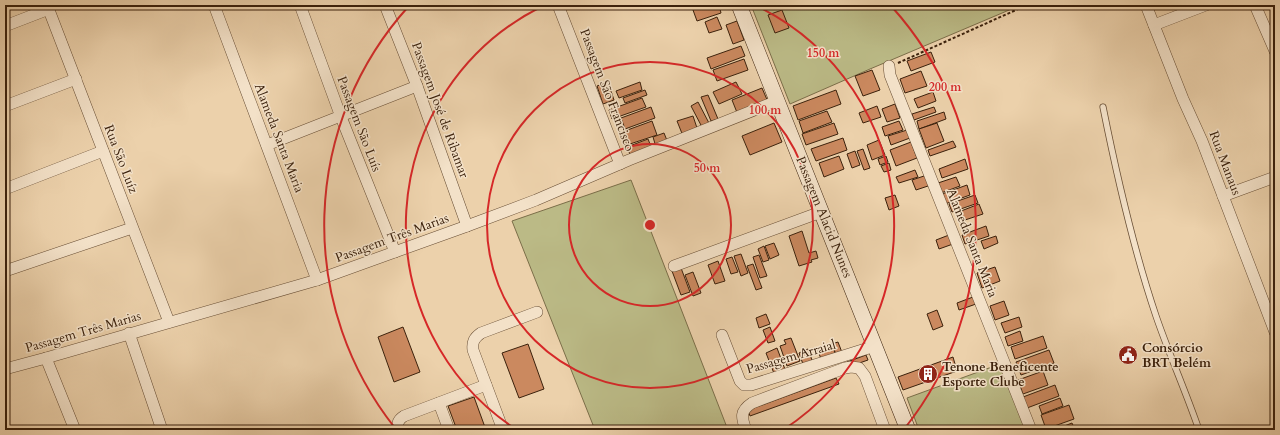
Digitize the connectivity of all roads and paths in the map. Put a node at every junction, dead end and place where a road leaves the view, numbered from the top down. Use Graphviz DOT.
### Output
graph roads {
  1 [pos="300,5"];
  2 [pos="385,5"];
  3 [pos="558,5"];
  4 [pos="739,5"];
  5 [pos="1026,5"];
  6 [pos="1146,5"];
  7 [pos="1206,5"];
  8 [pos="1255,5"];
  9 [pos="216,6"];
  10 [pos="48,7"];
  11 [pos="1154,25"];
  12 [pos="5,26"];
  13 [pos="1275,51"];
  14 [pos="890,66"];
  15 [pos="76,79"];
  16 [pos="417,86"];
  17 [pos="777,101"];
  18 [pos="5,106"];
  19 [pos="1104,107"];
  20 [pos="341,117"];
  21 [pos="267,145"];
  22 [pos="103,151"];
  23 [pos="620,164"];
  24 [pos="1275,177"];
  25 [pos="5,189"];
  26 [pos="1223,196"];
  27 [pos="821,212"];
  28 [pos="467,226"];
  29 [pos="132,228"];
  30 [pos="394,252"];
  31 [pos="674,266"];
  32 [pos="5,271"];
  33 [pos="317,280"];
  34 [pos="536,312"];
  35 [pos="169,322"];
  36 [pos="1275,332"];
  37 [pos="129,333"];
  38 [pos="722,335"];
  39 [pos="875,346"];
  40 [pos="46,358"];
  41 [pos="5,369"];
  42 [pos="486,386"];
  43 [pos="439,403"];
  44 [pos="75,430"];
  45 [pos="161,430"];
  46 [pos="398,430"];
  47 [pos="449,430"];
  48 [pos="503,430"];
  49 [pos="746,430"];
  50 [pos="885,430"];
  51 [pos="908,430"];
  52 [pos="1031,430"];
  53 [pos="1199,430"];
  1 -- 20 [label="street, Passagem São Luís"];
  2 -- 16 [label="street, Passagem José de Ribamar"];
  3 -- 23 [label="street, Passagem São Francisco"];
  4 -- 17 [label="main road, Passagem Alacid Nunes"];
  5 -- 14 [label="path"];
  6 -- 11 [label="street, Rua Manaus"];
  7 -- 11 [label="street"];
  8 -- 13 [label="street"];
  9 -- 21 [label="street, Alameda Santa Maria"];
  10 -- 12 [label="street"];
  10 -- 15 [label="street, Rua São Luíz"];
  11 -- 26 [label="street, Rua Manaus"];
  14 -- 52 [label="street, Alameda Santa Maria"];
  15 -- 18 [label="street"];
  15 -- 22 [label="street, Rua São Luíz"];
  16 -- 20 [label="street"];
  16 -- 28 [label="street, Passagem José de Ribamar"];
  17 -- 23 [label="street, Passagem Três Marias"];
  17 -- 27 [label="main road, Passagem Alacid Nunes"];
  19 -- 53 [label="lane"];
  20 -- 21 [label="street"];
  20 -- 30 [label="street, Passagem São Luís"];
  21 -- 33 [label="street, Alameda Santa Maria"];
  22 -- 25 [label="street"];
  22 -- 29 [label="street, Rua São Luíz"];
  23 -- 28 [label="street, Passagem Três Marias"];
  24 -- 26 [label="street"];
  26 -- 36 [label="street, Rua Manaus"];
  27 -- 31 [label="street"];
  27 -- 39 [label="main road, Passagem Alacid Nunes"];
  28 -- 30 [label="street, Passagem Três Marias"];
  29 -- 32 [label="street"];
  29 -- 35 [label="street, Rua São Luíz"];
  30 -- 33 [label="street, Passagem Três Marias"];
  33 -- 35 [label="street, Passagem Três Marias"];
  34 -- 42 [label="street"];
  35 -- 37 [label="street, Passagem Três Marias"];
  37 -- 40 [label="street, Passagem Três Marias"];
  37 -- 45 [label="street"];
  38 -- 39 [label="street, Passagem Arraial"];
  39 -- 51 [label="main road, Passagem Alacid Nunes"];
  40 -- 41 [label="street, Passagem Três Marias"];
  40 -- 44 [label="street"];
  42 -- 43 [label="street"];
  42 -- 48 [label="street"];
  43 -- 46 [label="street"];
  43 -- 47 [label="street"];
  49 -- 50 [label="street"];
}
